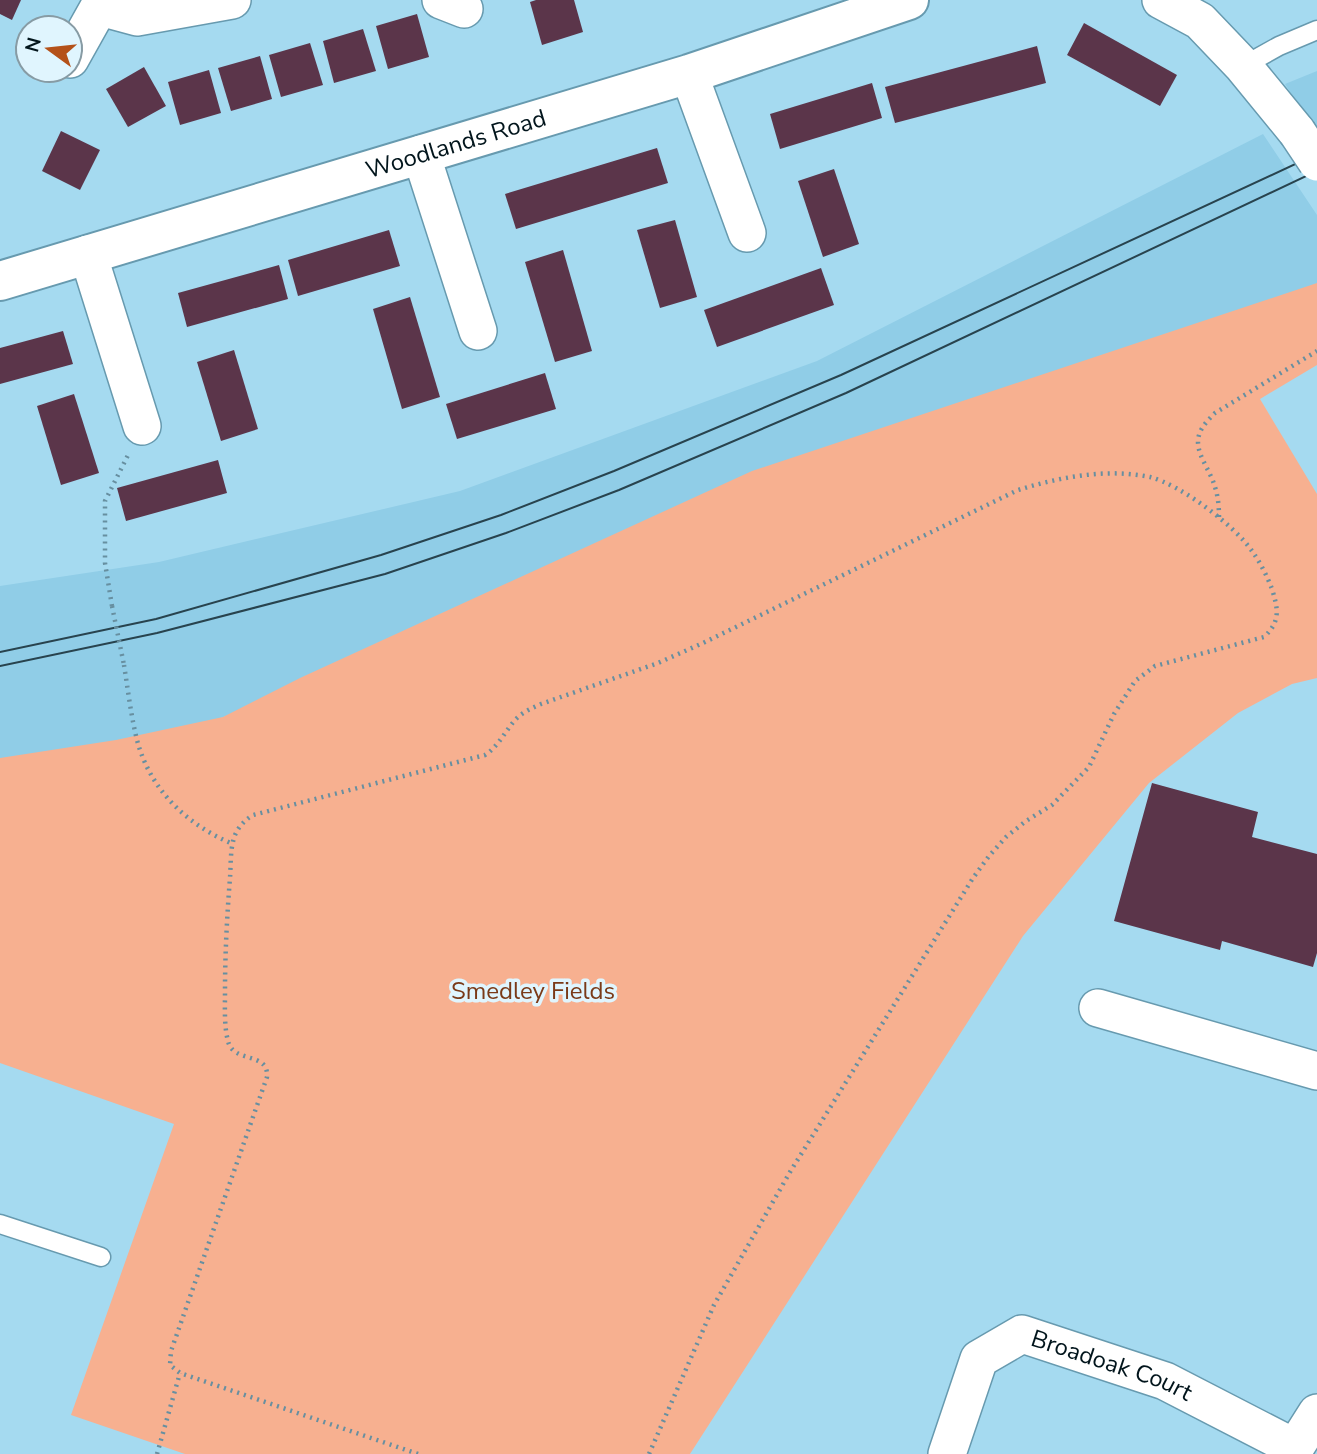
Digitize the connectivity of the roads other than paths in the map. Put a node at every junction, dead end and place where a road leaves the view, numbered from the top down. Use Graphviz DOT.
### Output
graph roads {
  1 [pos="232,0"];
  2 [pos="909,0"];
  3 [pos="1161,0"];
  4 [pos="102,4"];
  5 [pos="829,12"];
  6 [pos="1317,30"];
  7 [pos="84,35"];
  8 [pos="1243,66"];
  9 [pos="689,74"];
  10 [pos="421,154"];
  11 [pos="1317,162"];
  12 [pos="747,233"];
  13 [pos="88,254"];
  14 [pos="0,281"];
  15 [pos="478,331"];
  16 [pos="142,426"];
  17 [pos="1098,1008"];
  18 [pos="1317,1071"];
  19 [pos="0,1224"];
  20 [pos="101,1257"];
  21 [pos="1317,1413"];
  22 [pos="1293,1451"];
  23 [pos="947,1454"];
  1 -- 4 [label="street"];
  2 -- 5 [label="street, Woodlands Road"];
  3 -- 8 [label="street"];
  4 -- 7 [label="street"];
  5 -- 9 [label="street, Woodlands Road"];
  6 -- 8 [label="lane"];
  8 -- 11 [label="street, bridge"];
  9 -- 10 [label="street, Woodlands Road"];
  9 -- 12 [label="street"];
  10 -- 13 [label="street, Woodlands Road"];
  10 -- 15 [label="street"];
  13 -- 14 [label="street, Woodlands Road"];
  13 -- 16 [label="street"];
  17 -- 18 [label="street"];
  19 -- 20 [label="lane"];
  21 -- 22 [label="street"];
  22 -- 23 [label="street, Broadoak Court"];
}
